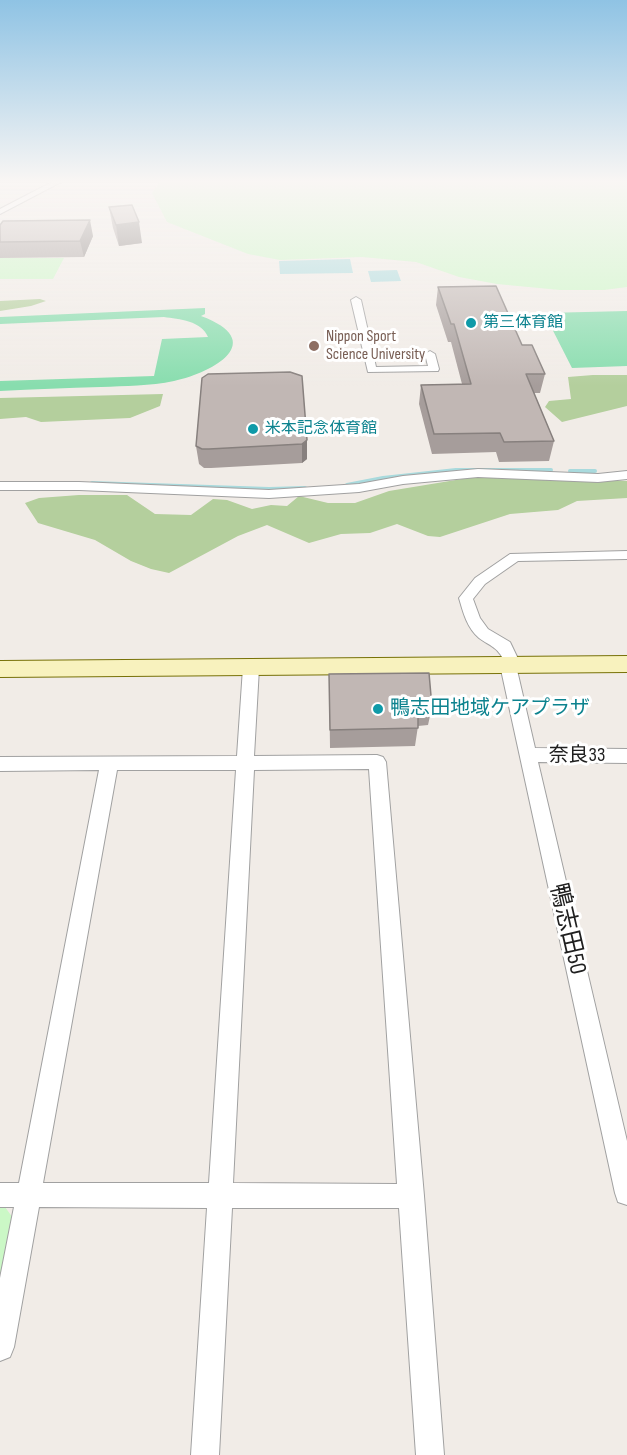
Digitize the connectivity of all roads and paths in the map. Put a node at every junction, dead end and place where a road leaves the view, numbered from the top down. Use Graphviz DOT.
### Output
graph roads {
  1 [pos="356,300"];
  2 [pos="430,354"];
  3 [pos="627,475"];
  4 [pos="0,486"];
  5 [pos="627,555"];
  6 [pos="627,664"];
  7 [pos="510,665"];
  8 [pos="251,668"];
  9 [pos="0,669"];
  10 [pos="528,755"];
  11 [pos="627,756"];
  12 [pos="0,764"];
  13 [pos="246,764"];
  14 [pos="109,765"];
  15 [pos="627,1193"];
  16 [pos="29,1194"];
  17 [pos="0,1195"];
  18 [pos="222,1195"];
  19 [pos="412,1196"];
  20 [pos="0,1347"];
  21 [pos="205,1455"];
  22 [pos="430,1455"];
  1 -- 2 [label="street"];
  3 -- 4 [label="street"];
  5 -- 7 [label="street"];
  6 -- 7 [label="street"];
  7 -- 8 [label="street"];
  7 -- 10 [label="street, 鴨志田50"];
  8 -- 9 [label="street"];
  8 -- 13 [label="street"];
  10 -- 11 [label="street, 奈良33"];
  10 -- 15 [label="street, 鴨志田50"];
  12 -- 14 [label="street"];
  13 -- 14 [label="street"];
  13 -- 18 [label="street"];
  13 -- 19 [label="street"];
  14 -- 16 [label="street"];
  16 -- 17 [label="street"];
  16 -- 18 [label="street"];
  16 -- 20 [label="street"];
  18 -- 19 [label="street"];
  18 -- 21 [label="street"];
  19 -- 22 [label="street"];
}
